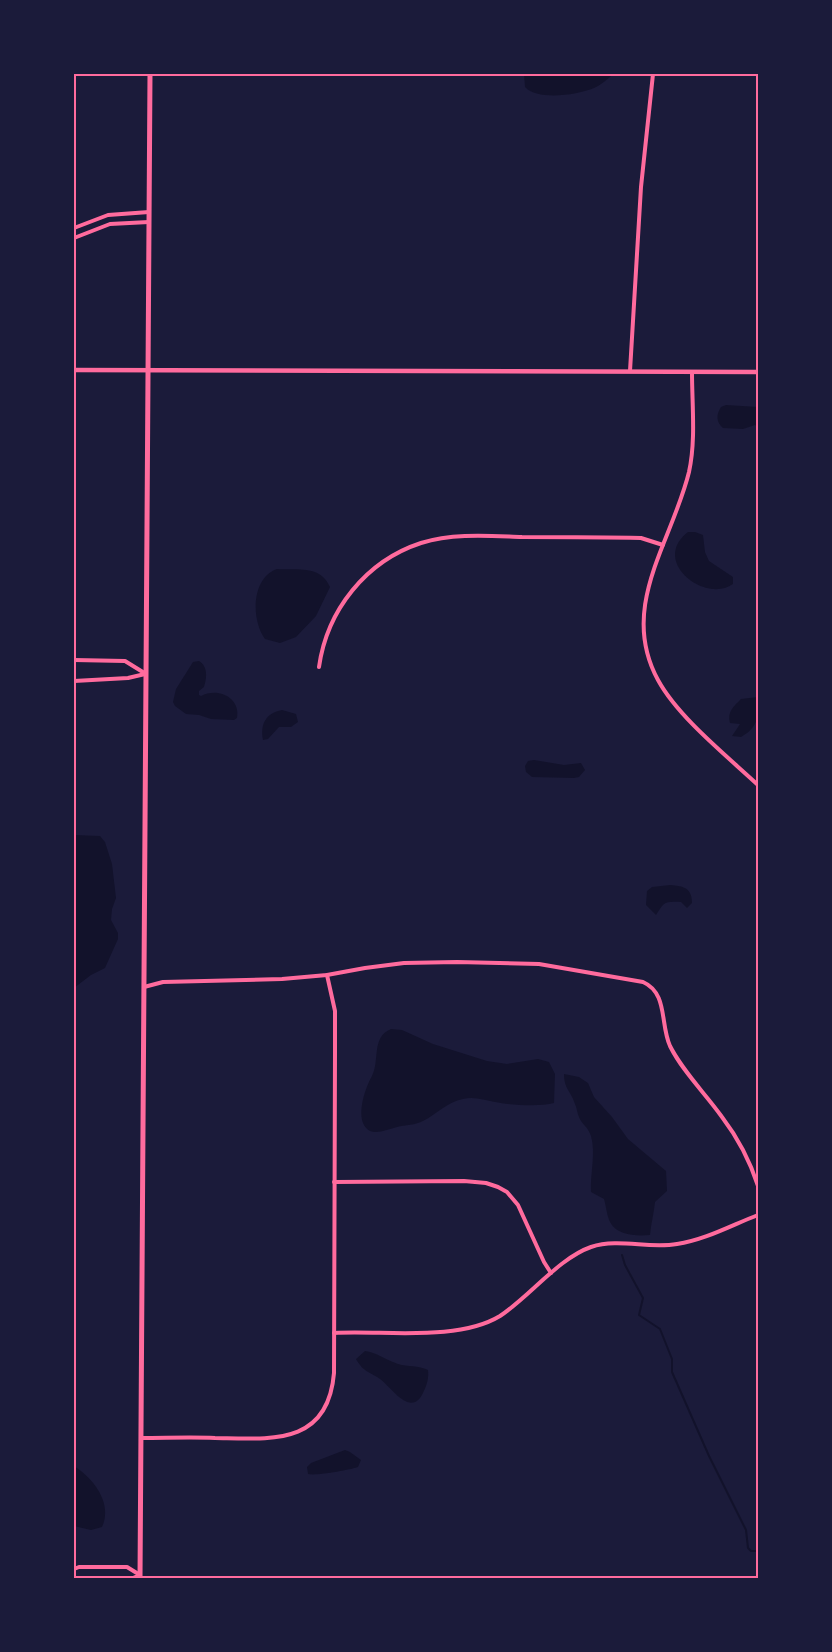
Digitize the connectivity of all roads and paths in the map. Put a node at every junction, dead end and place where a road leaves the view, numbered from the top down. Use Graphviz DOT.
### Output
graph roads {
  1 [pos="150,74"];
  2 [pos="653,74"];
  3 [pos="149,212"];
  4 [pos="149,222"];
  5 [pos="74,228"];
  6 [pos="74,238"];
  7 [pos="74,370"];
  8 [pos="148,370"];
  9 [pos="630,371"];
  10 [pos="692,372"];
  11 [pos="759,372"];
  12 [pos="663,545"];
  13 [pos="74,660"];
  14 [pos="319,667"];
  15 [pos="146,674"];
  16 [pos="74,681"];
  17 [pos="759,785"];
  18 [pos="327,975"];
  19 [pos="144,987"];
  20 [pos="334,1182"];
  21 [pos="759,1186"];
  22 [pos="759,1215"];
  23 [pos="551,1273"];
  24 [pos="334,1333"];
  25 [pos="141,1438"];
  26 [pos="74,1569"];
  27 [pos="140,1576"];
  28 [pos="134,1578"];
  1 -- 3 [label="main road"];
  2 -- 9 [label="street"];
  3 -- 4 [label="main road"];
  3 -- 5 [label="street"];
  4 -- 6 [label="street"];
  4 -- 8 [label="main road"];
  7 -- 8 [label="street"];
  8 -- 9 [label="street"];
  8 -- 15 [label="main road"];
  9 -- 10 [label="street"];
  10 -- 11 [label="street"];
  10 -- 12 [label="street"];
  12 -- 14 [label="street"];
  12 -- 17 [label="street"];
  13 -- 15 [label="street"];
  15 -- 16 [label="street"];
  15 -- 19 [label="main road"];
  18 -- 19 [label="street"];
  18 -- 20 [label="street"];
  18 -- 21 [label="street"];
  19 -- 25 [label="main road"];
  20 -- 23 [label="street"];
  20 -- 24 [label="street"];
  22 -- 23 [label="street"];
  23 -- 24 [label="street"];
  24 -- 25 [label="street"];
  25 -- 27 [label="main road"];
  26 -- 27 [label="street"];
  27 -- 28 [label="street"];
}
